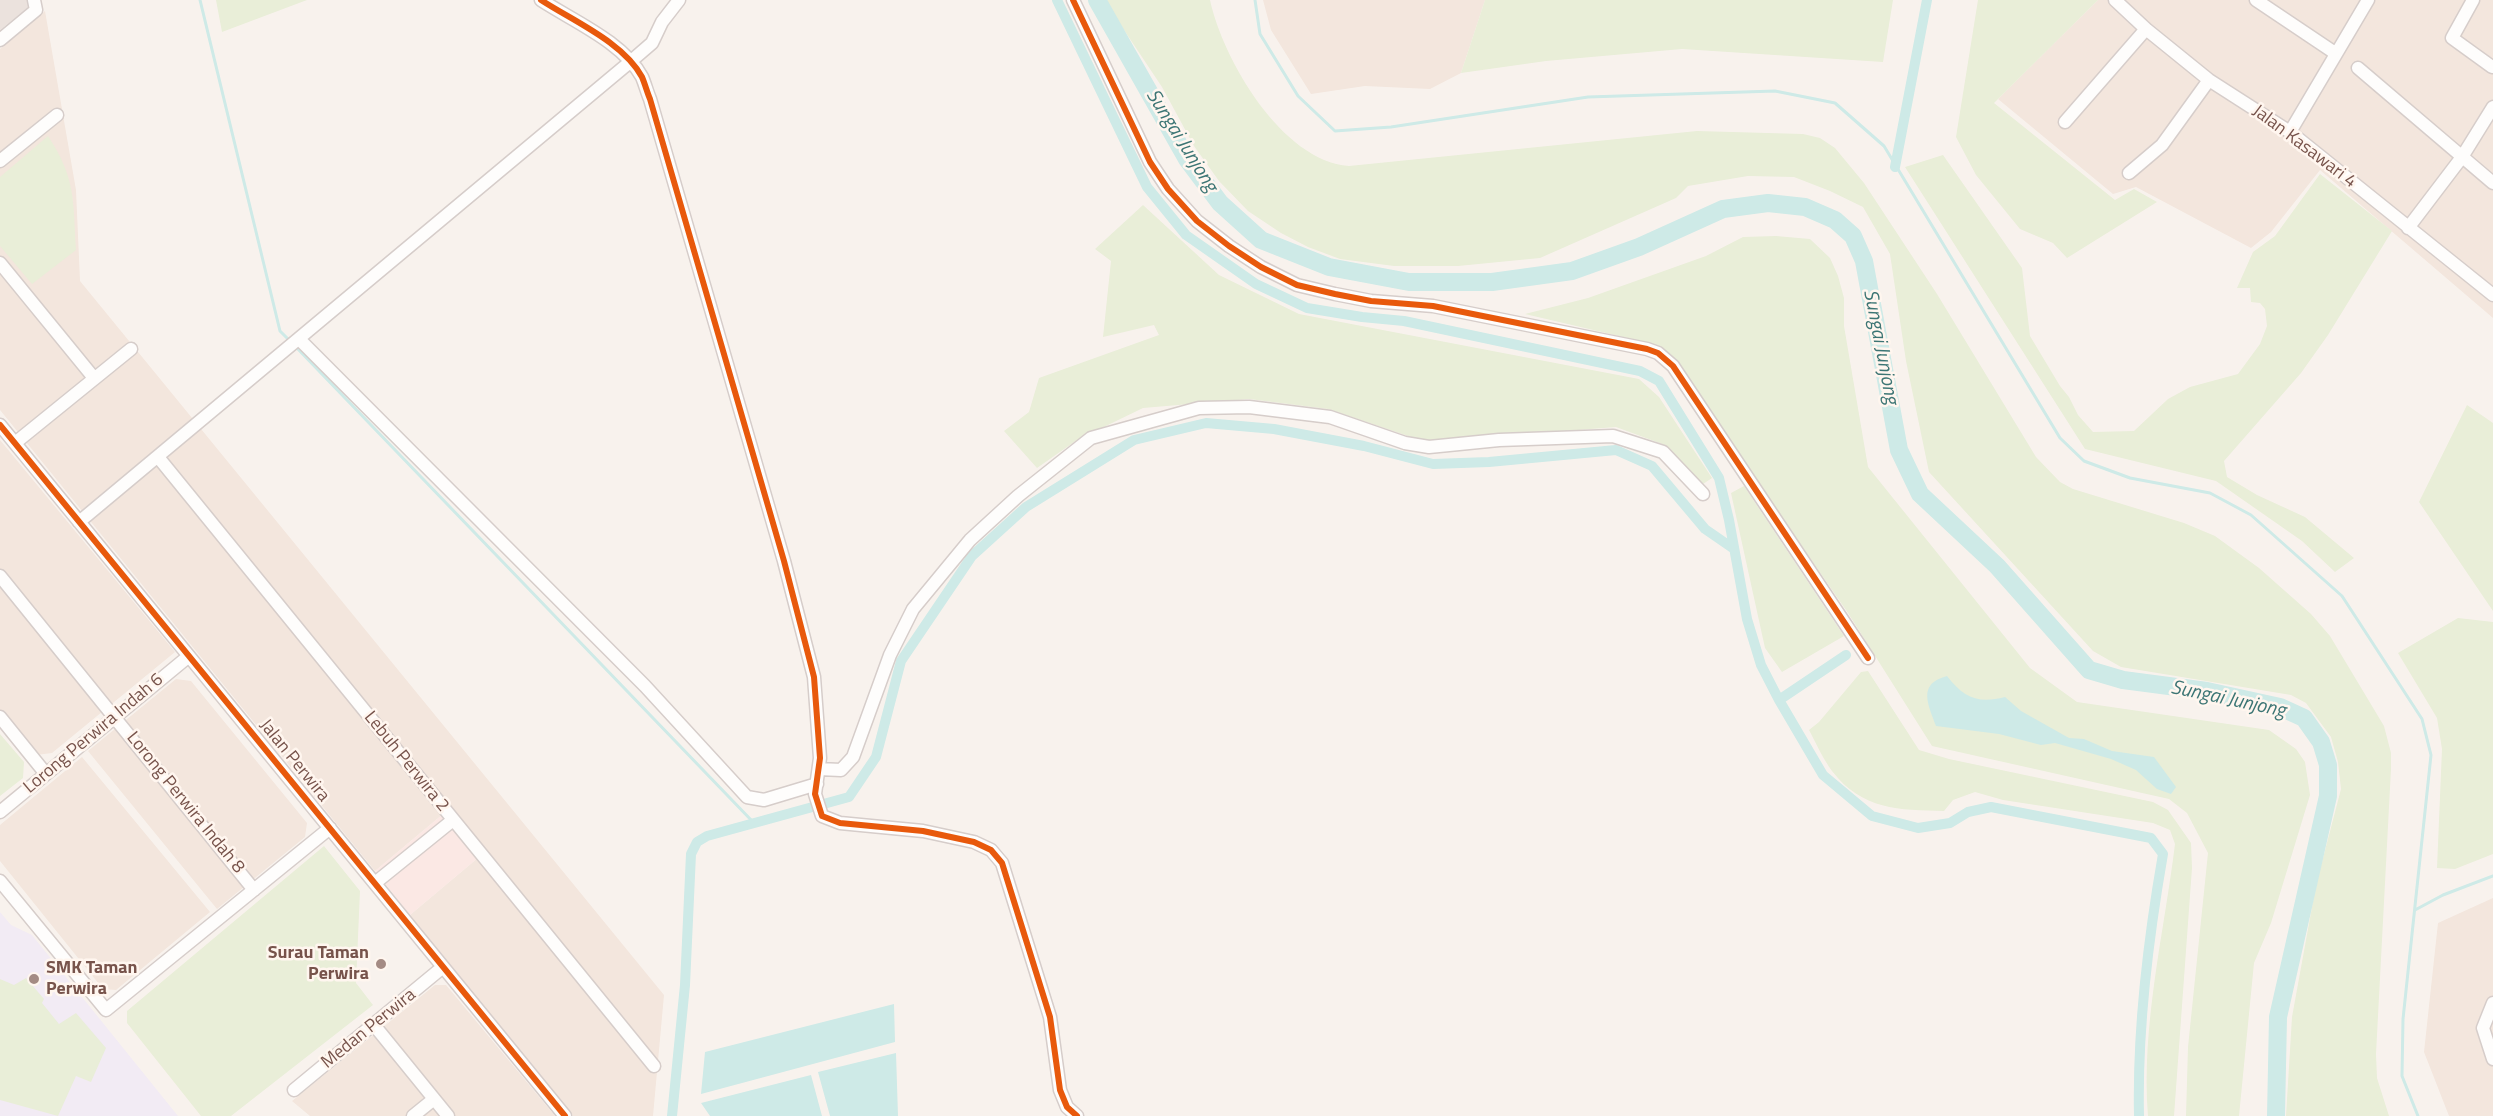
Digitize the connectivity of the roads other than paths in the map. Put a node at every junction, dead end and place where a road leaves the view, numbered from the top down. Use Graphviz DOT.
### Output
graph roads {
  1 [pos="541,0"];
  2 [pos="679,0"];
  3 [pos="1073,0"];
  4 [pos="2115,0"];
  5 [pos="2256,0"];
  6 [pos="2368,0"];
  7 [pos="2473,0"];
  8 [pos="35,5"];
  9 [pos="2146,29"];
  10 [pos="0,40"];
  11 [pos="2335,53"];
  12 [pos="630,62"];
  13 [pos="2492,67"];
  14 [pos="2358,68"];
  15 [pos="2209,80"];
  16 [pos="2493,108"];
  17 [pos="57,115"];
  18 [pos="2066,122"];
  19 [pos="2290,132"];
  20 [pos="2462,157"];
  21 [pos="0,161"];
  22 [pos="2129,173"];
  23 [pos="2493,183"];
  24 [pos="2408,228"];
  25 [pos="0,263"];
  26 [pos="2493,295"];
  27 [pos="298,340"];
  28 [pos="131,349"];
  29 [pos="94,378"];
  30 [pos="0,425"];
  31 [pos="15,443"];
  32 [pos="158,457"];
  33 [pos="1703,494"];
  34 [pos="79,522"];
  35 [pos="0,576"];
  36 [pos="189,656"];
  37 [pos="1868,658"];
  38 [pos="0,717"];
  39 [pos="115,717"];
  40 [pos="819,769"];
  41 [pos="46,774"];
  42 [pos="816,789"];
  43 [pos="0,812"];
  44 [pos="453,820"];
  45 [pos="330,828"];
  46 [pos="0,881"];
  47 [pos="375,883"];
  48 [pos="254,890"];
  49 [pos="443,967"];
  50 [pos="2493,1003"];
  51 [pos="374,1025"];
  52 [pos="2493,1059"];
  53 [pos="654,1066"];
  54 [pos="294,1090"];
  55 [pos="434,1099"];
  56 [pos="412,1116"];
  57 [pos="448,1116"];
  58 [pos="565,1116"];
  59 [pos="1077,1116"];
  1 -- 12 [label="street"];
  2 -- 12 [label="street"];
  3 -- 37 [label="street"];
  4 -- 9 [label="street, Jalan Kasawari 4"];
  5 -- 11 [label="street"];
  6 -- 11 [label="street"];
  7 -- 13 [label="street"];
  8 -- 10 [label="street"];
  9 -- 15 [label="street, Jalan Kasawari 4"];
  9 -- 18 [label="street"];
  11 -- 19 [label="street"];
  12 -- 27 [label="street"];
  12 -- 40 [label="street"];
  14 -- 20 [label="street"];
  15 -- 19 [label="street, Jalan Kasawari 4"];
  15 -- 22 [label="street"];
  16 -- 20 [label="street"];
  17 -- 21 [label="street"];
  19 -- 24 [label="street, Jalan Kasawari 4"];
  20 -- 23 [label="street"];
  20 -- 24 [label="street"];
  24 -- 26 [label="street, Jalan Kasawari 4"];
  25 -- 29 [label="street"];
  27 -- 32 [label="street"];
  27 -- 42 [label="street"];
  28 -- 29 [label="street"];
  29 -- 31 [label="street"];
  30 -- 31 [label="street, Jalan Perwira"];
  31 -- 34 [label="street, Jalan Perwira"];
  32 -- 34 [label="street"];
  32 -- 44 [label="street, Lebuh Perwira 2"];
  33 -- 40 [label="street"];
  34 -- 36 [label="street, Jalan Perwira"];
  35 -- 39 [label="street, Lorong Perwira Indah 8"];
  36 -- 39 [label="street, Lorong Perwira Indah 6"];
  36 -- 45 [label="street, Jalan Perwira"];
  38 -- 41 [label="street"];
  39 -- 41 [label="street, Lorong Perwira Indah 6"];
  39 -- 48 [label="street, Lorong Perwira Indah 8"];
  40 -- 42 [label="street"];
  41 -- 43 [label="street, Lorong Perwira Indah 6"];
  42 -- 59 [label="street"];
  44 -- 47 [label="street"];
  44 -- 53 [label="street, Lebuh Perwira 2"];
  45 -- 47 [label="street, Jalan Perwira"];
  45 -- 48 [label="street"];
  46 -- 48 [label="street"];
  47 -- 49 [label="street, Jalan Perwira"];
  49 -- 51 [label="street, Medan Perwira"];
  49 -- 58 [label="street, Jalan Perwira"];
  50 -- 52 [label="street"];
  51 -- 54 [label="street, Medan Perwira"];
  51 -- 55 [label="street"];
  55 -- 56 [label="street"];
  55 -- 57 [label="street"];
}
